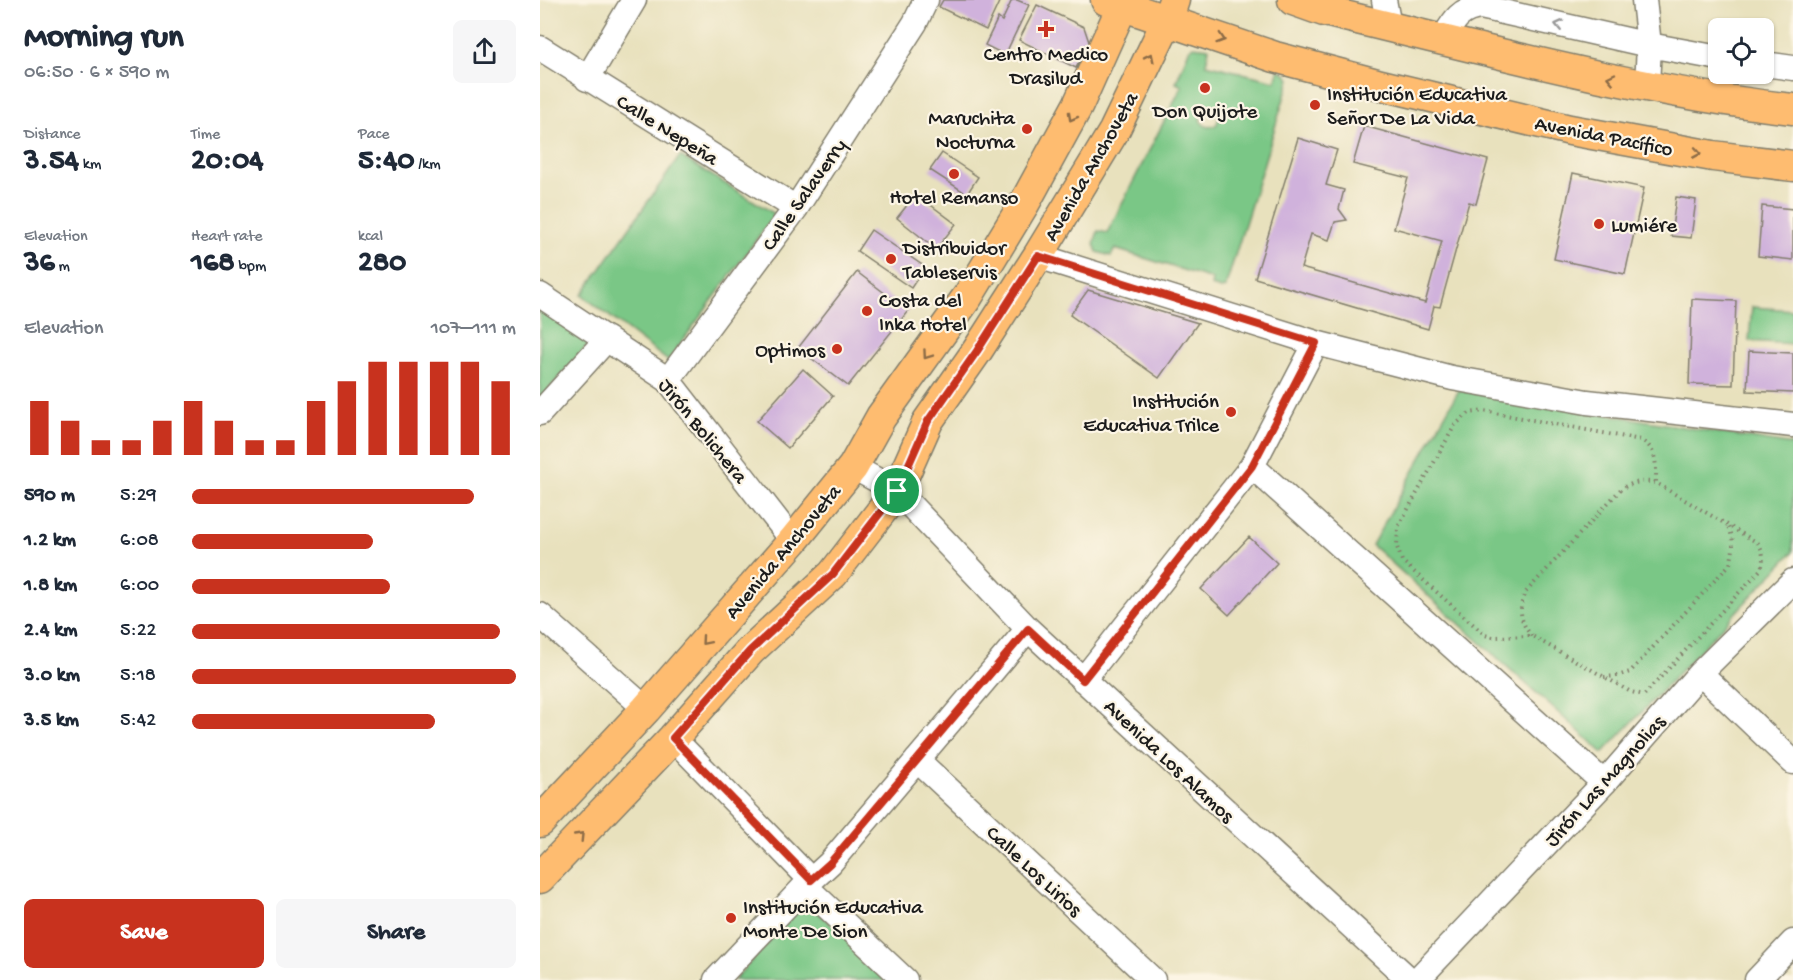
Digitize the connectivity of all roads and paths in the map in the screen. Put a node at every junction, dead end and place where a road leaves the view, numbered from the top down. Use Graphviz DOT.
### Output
graph roads {
  1 [pos="634,0"];
  2 [pos="926,0"];
  3 [pos="1293,0"];
  4 [pos="1644,0"];
  5 [pos="1118,2"];
  6 [pos="1170,11"];
  7 [pos="1386,13"];
  8 [pos="1443,39"];
  9 [pos="1649,45"];
  10 [pos="540,48"];
  11 [pos="1708,56"];
  12 [pos="1774,65"];
  13 [pos="1793,68"];
  14 [pos="587,79"];
  15 [pos="1647,86"];
  16 [pos="1793,109"];
  17 [pos="1793,166"];
  18 [pos="796,208"];
  19 [pos="1038,256"];
  20 [pos="540,295"];
  21 [pos="607,339"];
  22 [pos="1316,343"];
  23 [pos="668,380"];
  24 [pos="540,413"];
  25 [pos="1793,425"];
  26 [pos="1252,466"];
  27 [pos="853,467"];
  28 [pos="1656,483"];
  29 [pos="897,491"];
  30 [pos="1726,525"];
  31 [pos="1743,534"];
  32 [pos="793,541"];
  33 [pos="1733,541"];
  34 [pos="1793,581"];
  35 [pos="540,615"];
  36 [pos="1028,629"];
  37 [pos="1532,636"];
  38 [pos="1700,673"];
  39 [pos="1624,674"];
  40 [pos="1604,677"];
  41 [pos="1083,680"];
  42 [pos="1621,687"];
  43 [pos="646,709"];
  44 [pos="673,738"];
  45 [pos="917,760"];
  46 [pos="1793,762"];
  47 [pos="1604,783"];
  48 [pos="540,822"];
  49 [pos="540,878"];
  50 [pos="808,883"];
  51 [pos="1793,942"];
  52 [pos="716,980"];
  53 [pos="906,980"];
  54 [pos="1153,980"];
  55 [pos="1410,980"];
  56 [pos="1417,980"];
  57 [pos="1757,980"];
  1 -- 14 [label="street"];
  2 -- 18 [label="street, Calle Salaverry"];
  3 -- 7 [label="main road"];
  4 -- 9 [label="street"];
  5 -- 6 [label="main road, Avenida Pacífico"];
  5 -- 27 [label="main road, Avenida Anchoveta, one-way"];
  6 -- 17 [label="main road, Avenida Pacífico, one-way"];
  19 -- 6 [label="main road, Avenida Anchoveta, one-way"];
  7 -- 8 [label="main road"];
  9 -- 8 [label="street, one-way"];
  15 -- 8 [label="main road, one-way"];
  9 -- 11 [label="street"];
  9 -- 15 [label="street"];
  10 -- 14 [label="street, Calle Nepeña"];
  12 -- 13 [label="street"];
  14 -- 18 [label="street, Calle Nepeña"];
  15 -- 16 [label="main road"];
  18 -- 23 [label="street, Calle Salaverry"];
  19 -- 22 [label="street"];
  19 -- 29 [label="main road, Avenida Anchoveta"];
  20 -- 21 [label="street, Jirón Bolichera"];
  21 -- 23 [label="street, Jirón Bolichera"];
  21 -- 24 [label="street"];
  22 -- 25 [label="street"];
  22 -- 26 [label="street"];
  23 -- 32 [label="street, Jirón Bolichera"];
  26 -- 41 [label="street"];
  26 -- 47 [label="street"];
  27 -- 29 [label="street, Avenida Los Alamos"];
  27 -- 32 [label="main road, Avenida Anchoveta"];
  28 -- 30 [label="path"];
  28 -- 37 [label="path"];
  28 -- 37 [label="path"];
  29 -- 36 [label="street, Avenida Los Alamos"];
  29 -- 44 [label="main road, Avenida Anchoveta"];
  30 -- 31 [label="path"];
  30 -- 33 [label="path"];
  31 -- 33 [label="path"];
  31 -- 42 [label="path"];
  32 -- 43 [label="main road, Avenida Anchoveta, one-way"];
  33 -- 39 [label="path"];
  34 -- 38 [label="street, Jirón Las Magnolias"];
  35 -- 43 [label="street"];
  36 -- 41 [label="street, Avenida Los Alamos"];
  36 -- 45 [label="street"];
  37 -- 40 [label="path"];
  38 -- 46 [label="street"];
  38 -- 47 [label="street, Jirón Las Magnolias"];
  39 -- 40 [label="path"];
  39 -- 42 [label="path"];
  40 -- 42 [label="path"];
  41 -- 55 [label="street, Avenida Los Alamos"];
  43 -- 48 [label="main road, Avenida Anchoveta"];
  49 -- 44 [label="main road, Avenida Anchoveta, one-way"];
  44 -- 50 [label="street"];
  45 -- 50 [label="street"];
  45 -- 54 [label="street, Calle Los Lirios"];
  47 -- 56 [label="street, Jirón Las Magnolias"];
  50 -- 52 [label="street"];
  50 -- 53 [label="street"];
  51 -- 57 [label="street"];
}
